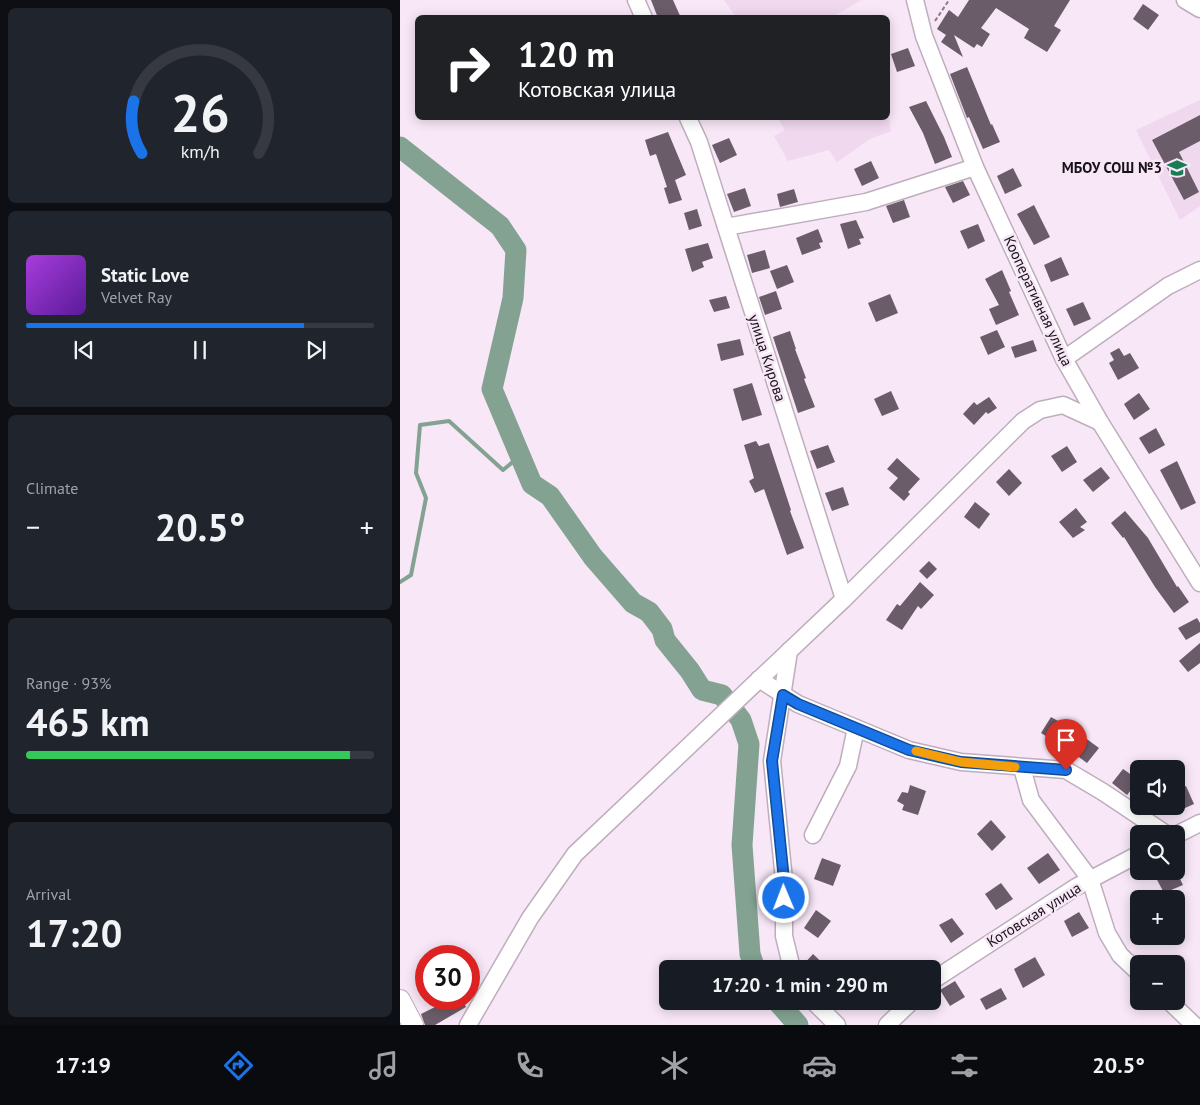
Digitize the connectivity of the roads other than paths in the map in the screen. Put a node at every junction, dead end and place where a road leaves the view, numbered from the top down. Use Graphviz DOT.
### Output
graph roads {
  1 [pos="636,0"];
  2 [pos="915,0"];
  3 [pos="1186,0"];
  4 [pos="1200,9"];
  5 [pos="643,15"];
  6 [pos="689,120"];
  7 [pos="975,168"];
  8 [pos="726,227"];
  9 [pos="1200,270"];
  10 [pos="1064,359"];
  11 [pos="1100,422"];
  12 [pos="1200,583"];
  13 [pos="844,599"];
  14 [pos="789,651"];
  15 [pos="756,682"];
  16 [pos="783,695"];
  17 [pos="856,728"];
  18 [pos="1022,768"];
  19 [pos="1200,823"];
  20 [pos="1152,825"];
  21 [pos="1185,830"];
  22 [pos="812,835"];
  23 [pos="1130,859"];
  24 [pos="1090,879"];
  25 [pos="790,960"];
  26 [pos="1130,964"];
  27 [pos="941,975"];
  28 [pos="400,1000"];
  29 [pos="822,1010"];
  30 [pos="903,1010"];
  31 [pos="1178,1010"];
  32 [pos="413,1025"];
  33 [pos="468,1025"];
  34 [pos="837,1025"];
  35 [pos="887,1025"];
  36 [pos="1194,1025"];
  1 -- 5 [label="street"];
  2 -- 7 [label="street, Кооперативная улица"];
  3 -- 4 [label="street"];
  6 -- 8 [label="street, улица Кирова"];
  7 -- 8 [label="street"];
  7 -- 10 [label="street, Кооперативная улица"];
  8 -- 13 [label="street, улица Кирова"];
  9 -- 10 [label="street"];
  10 -- 11 [label="street, Кооперативная улица"];
  11 -- 12 [label="street, Кооперативная улица"];
  11 -- 13 [label="street"];
  13 -- 14 [label="street"];
  14 -- 15 [label="street"];
  14 -- 16 [label="street"];
  15 -- 16 [label="street"];
  15 -- 33 [label="street"];
  16 -- 17 [label="street"];
  16 -- 25 [label="street"];
  17 -- 18 [label="street"];
  17 -- 22 [label="street"];
  18 -- 20 [label="street"];
  18 -- 24 [label="street"];
  19 -- 21 [label="street"];
  23 -- 24 [label="street, Котовская улица"];
  24 -- 26 [label="street"];
  24 -- 27 [label="street, Котовская улица"];
  28 -- 32 [label="main road"];
  29 -- 34 [label="street"];
  30 -- 35 [label="street"];
  31 -- 36 [label="street"];
}
